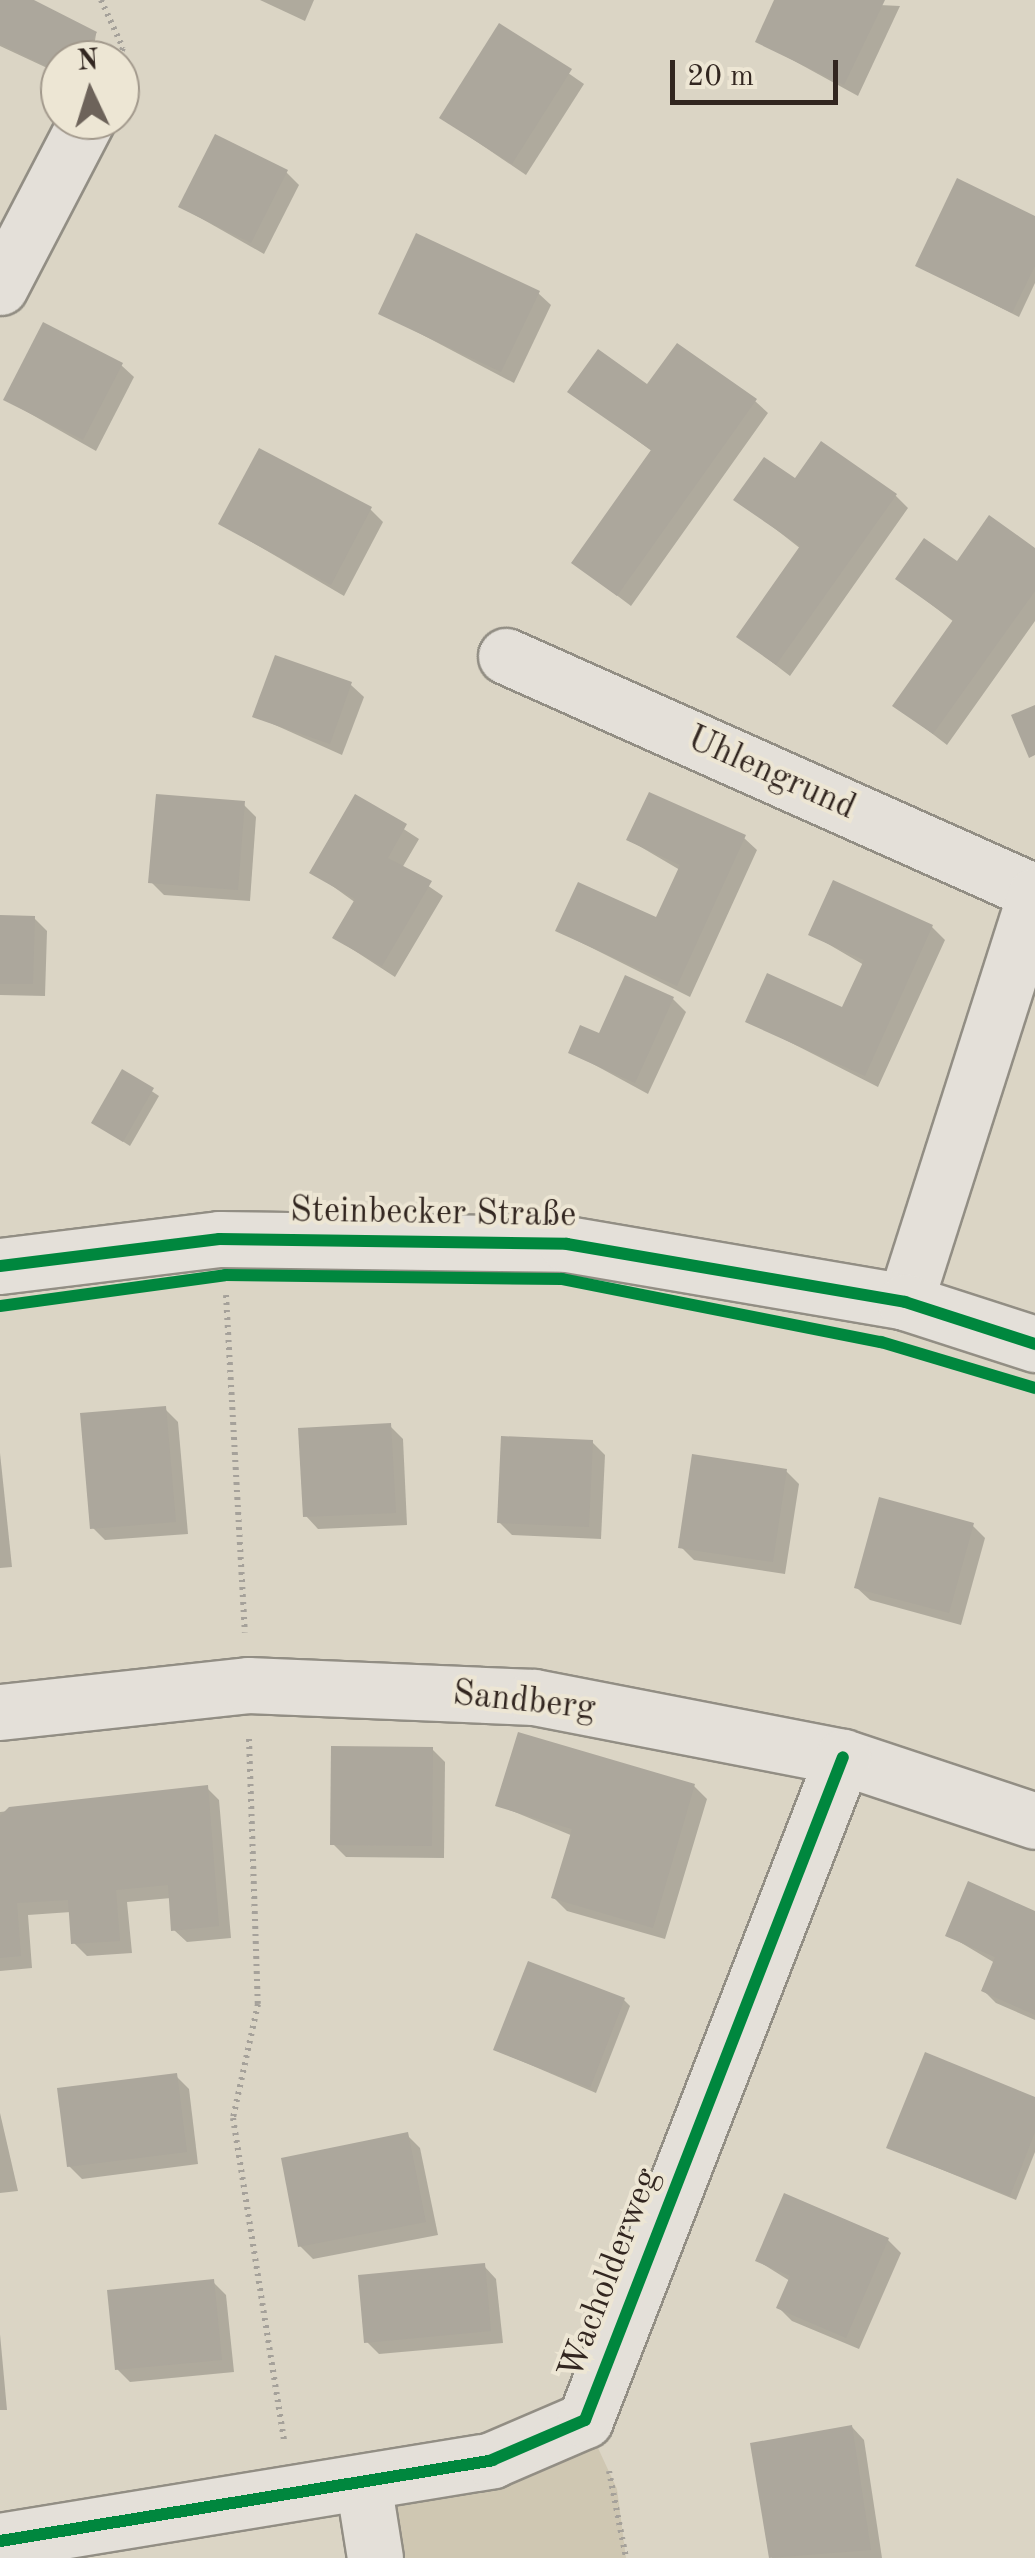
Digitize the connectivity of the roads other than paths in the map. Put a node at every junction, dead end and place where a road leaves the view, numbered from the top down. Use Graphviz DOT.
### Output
graph roads {
  1 [pos="77,140"];
  2 [pos="0,287"];
  3 [pos="506,656"];
  4 [pos="1035,894"];
  5 [pos="0,1266"];
  6 [pos="906,1302"];
  7 [pos="1035,1344"];
  8 [pos="0,1712"];
  9 [pos="843,1758"];
  10 [pos="1035,1821"];
  11 [pos="363,2482"];
  12 [pos="0,2541"];
  13 [pos="375,2558"];
  1 -- 2 [label="street"];
  3 -- 4 [label="street, Uhlengrund"];
  4 -- 6 [label="street, Uhlengrund"];
  5 -- 6 [label="street, Steinbecker Straße"];
  6 -- 7 [label="street, Steinbecker Straße"];
  8 -- 9 [label="street, Sandberg"];
  9 -- 10 [label="street, Sandberg"];
  9 -- 11 [label="street, Wacholderweg"];
  11 -- 12 [label="street, Wacholderweg"];
  11 -- 13 [label="street"];
}
